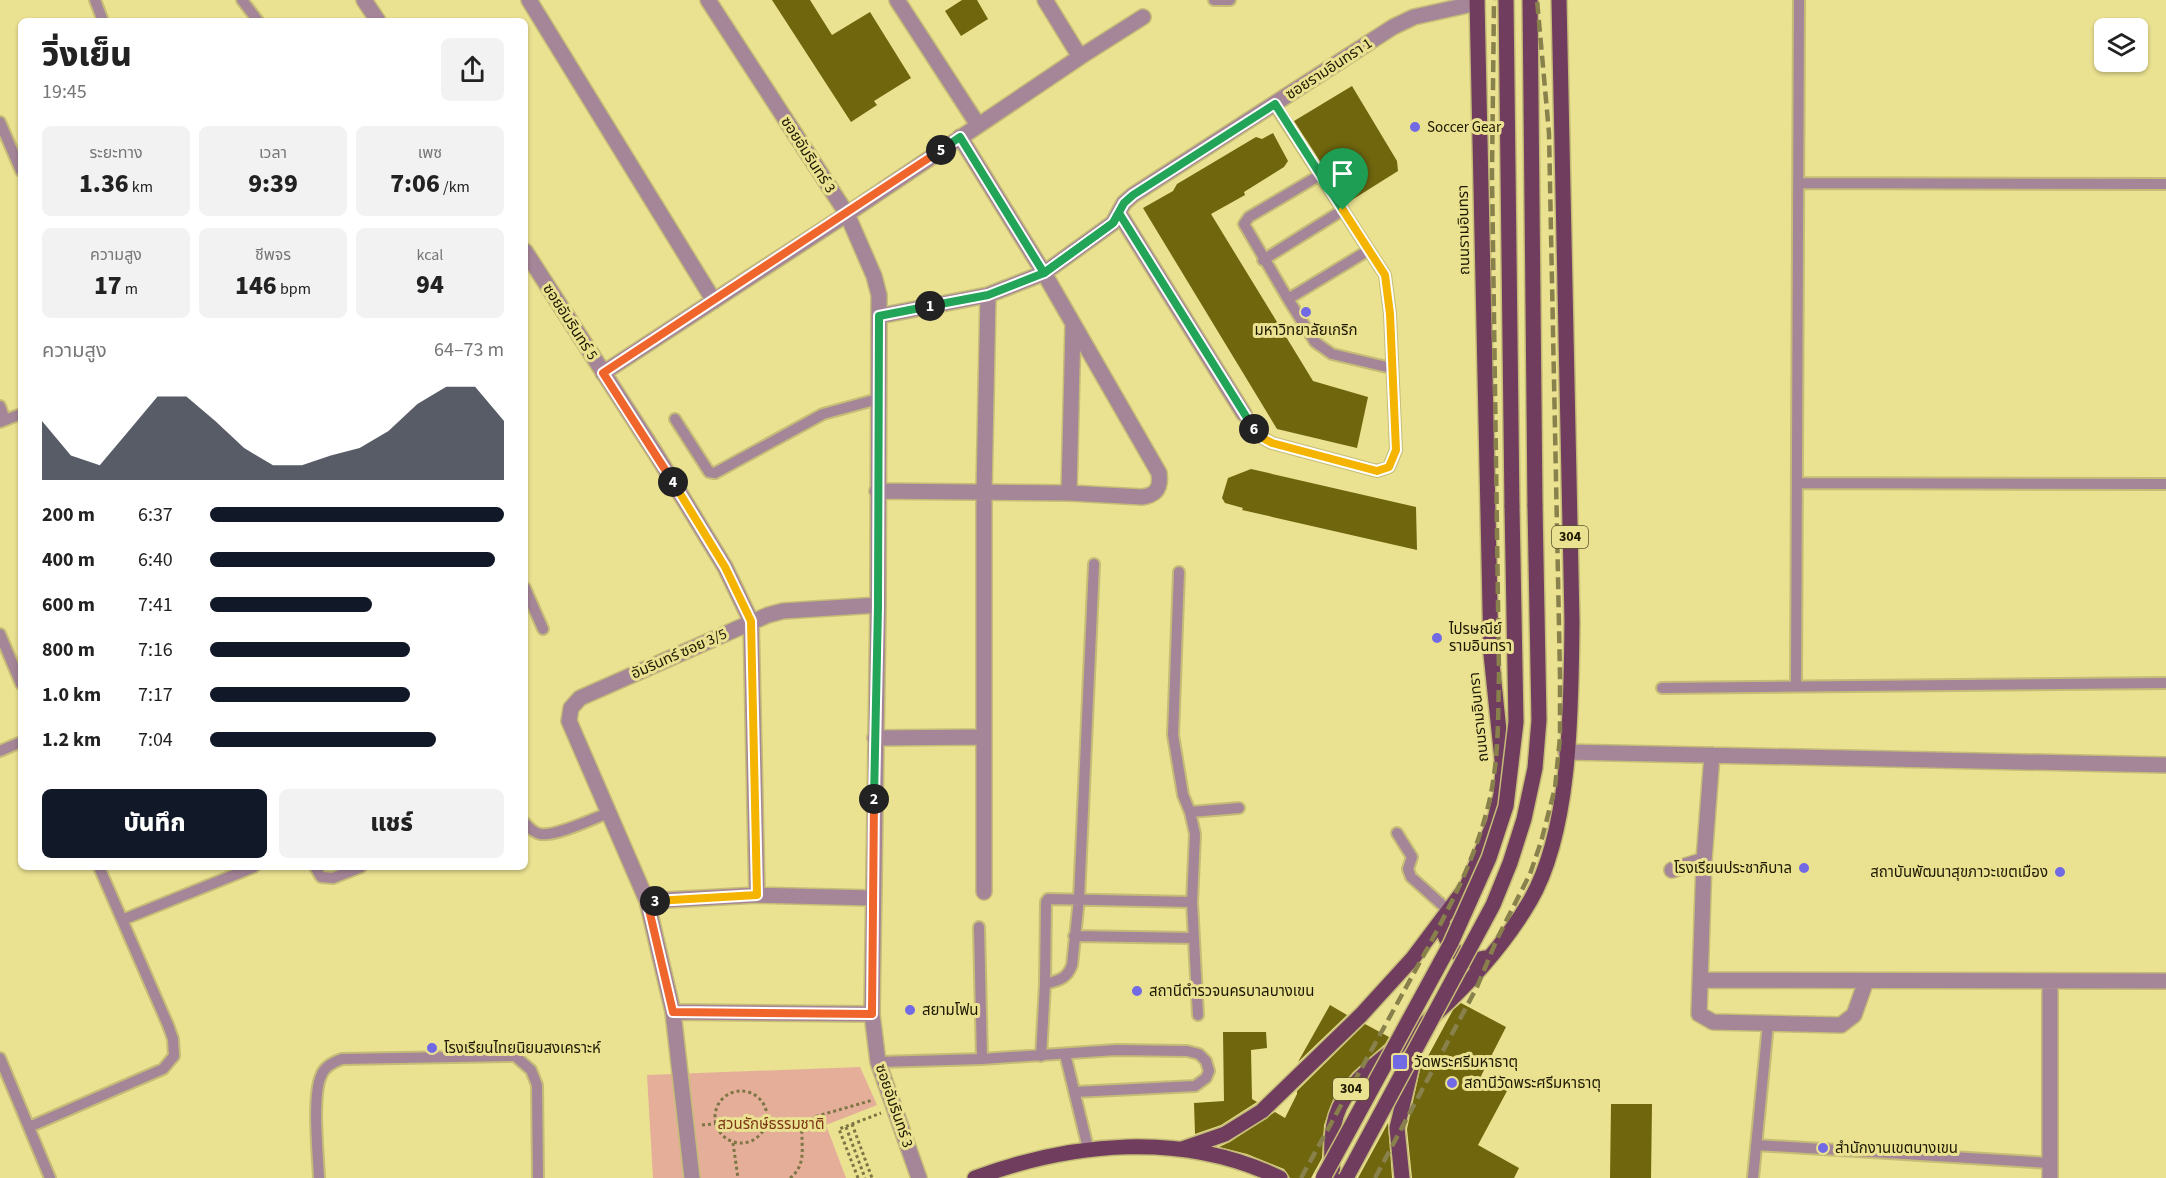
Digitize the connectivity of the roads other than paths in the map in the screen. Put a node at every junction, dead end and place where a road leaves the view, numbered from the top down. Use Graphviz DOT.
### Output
graph roads {
  1 [pos="95,0"];
  2 [pos="242,0"];
  3 [pos="364,0"];
  4 [pos="529,0"];
  5 [pos="708,0"];
  6 [pos="897,0"];
  7 [pos="1045,0"];
  8 [pos="1214,0"];
  9 [pos="1230,0"];
  10 [pos="1506,0"];
  11 [pos="1530,0"];
  12 [pos="1559,0"];
  13 [pos="1799,0"];
  14 [pos="1477,1"];
  15 [pos="1143,17"];
  16 [pos="103,18"];
  17 [pos="256,18"];
  18 [pos="376,18"];
  19 [pos="1080,57"];
  20 [pos="1275,104"];
  21 [pos="0,122"];
  22 [pos="978,124"];
  23 [pos="960,137"];
  24 [pos="18,164"];
  25 [pos="1320,175"];
  26 [pos="1800,183"];
  27 [pos="2166,184"];
  28 [pos="1343,210"];
  29 [pos="1119,213"];
  30 [pos="847,214"];
  31 [pos="1369,250"];
  32 [pos="528,256"];
  33 [pos="1263,260"];
  34 [pos="1044,273"];
  35 [pos="988,295"];
  36 [pos="1288,299"];
  37 [pos="714,301"];
  38 [pos="879,316"];
  39 [pos="1073,324"];
  40 [pos="1391,368"];
  41 [pos="603,373"];
  42 [pos="878,399"];
  43 [pos="0,406"];
  44 [pos="1244,414"];
  45 [pos="18,415"];
  46 [pos="675,419"];
  47 [pos="3,421"];
  48 [pos="1798,483"];
  49 [pos="2166,483"];
  50 [pos="878,491"];
  51 [pos="984,492"];
  52 [pos="1068,493"];
  53 [pos="1094,564"];
  54 [pos="1179,572"];
  55 [pos="528,595"];
  56 [pos="878,606"];
  57 [pos="751,621"];
  58 [pos="543,629"];
  59 [pos="0,634"];
  60 [pos="18,677"];
  61 [pos="2166,683"];
  62 [pos="1796,686"];
  63 [pos="1662,688"];
  64 [pos="984,737"];
  65 [pos="875,738"];
  66 [pos="18,743"];
  67 [pos="0,751"];
  68 [pos="1566,752"];
  69 [pos="1712,755"];
  70 [pos="2166,765"];
  71 [pos="1239,808"];
  72 [pos="1190,812"];
  73 [pos="608,813"];
  74 [pos="528,826"];
  75 [pos="1397,833"];
  76 [pos="1704,860"];
  77 [pos="100,870"];
  78 [pos="247,870"];
  79 [pos="317,870"];
  80 [pos="353,870"];
  81 [pos="1672,870"];
  82 [pos="984,892"];
  83 [pos="757,895"];
  84 [pos="873,898"];
  85 [pos="1079,899"];
  86 [pos="647,901"];
  87 [pos="1192,902"];
  88 [pos="1445,916"];
  89 [pos="122,921"];
  90 [pos="979,927"];
  91 [pos="1074,936"];
  92 [pos="1194,938"];
  93 [pos="1490,957"];
  94 [pos="1701,980"];
  95 [pos="1866,981"];
  96 [pos="2050,981"];
  97 [pos="2166,981"];
  98 [pos="1045,984"];
  99 [pos="673,1012"];
  100 [pos="872,1014"];
  101 [pos="1198,1015"];
  102 [pos="1768,1024"];
  103 [pos="1421,1028"];
  104 [pos="1065,1054"];
  105 [pos="1041,1056"];
  106 [pos="0,1058"];
  107 [pos="982,1059"];
  108 [pos="878,1062"];
  109 [pos="1075,1092"];
  110 [pos="29,1127"];
  111 [pos="1756,1145"];
  112 [pos="1088,1148"];
  113 [pos="1182,1149"];
  114 [pos="2050,1171"];
  115 [pos="1262,1174"];
  116 [pos="50,1178"];
  117 [pos="319,1178"];
  118 [pos="538,1178"];
  119 [pos="692,1178"];
  120 [pos="919,1178"];
  121 [pos="975,1178"];
  122 [pos="1280,1178"];
  123 [pos="1323,1178"];
  124 [pos="1333,1178"];
  125 [pos="1346,1178"];
  126 [pos="1402,1178"];
  127 [pos="1753,1178"];
  1 -- 16 [label="lane"];
  2 -- 17 [label="lane"];
  3 -- 18 [label="street"];
  4 -- 37 [label="street"];
  5 -- 30 [label="street, ซอยอัมรินทร์ 3"];
  6 -- 22 [label="street"];
  7 -- 19 [label="street"];
  8 -- 9 [label="lane"];
  10 -- 123 [label="main road, ถนนรามอินทรา / 304, bridge"];
  11 -- 125 [label="main road, 304, bridge"];
  12 -- 68 [label="main road, 304"];
  13 -- 26 [label="lane"];
  14 -- 20 [label="street, ซอยรามอินทรา 1"];
  14 -- 88 [label="main road, ถนนรามอินทรา"];
  15 -- 19 [label="street"];
  19 -- 22 [label="street"];
  20 -- 25 [label="lane"];
  20 -- 29 [label="street, ซอยรามอินทรา 1"];
  21 -- 24 [label="lane"];
  22 -- 23 [label="street"];
  23 -- 30 [label="street"];
  23 -- 34 [label="street"];
  25 -- 28 [label="lane"];
  25 -- 33 [label="lane"];
  26 -- 27 [label="lane"];
  26 -- 48 [label="lane"];
  28 -- 31 [label="lane"];
  28 -- 33 [label="lane"];
  29 -- 34 [label="street, ซอยรามอินทรา 1"];
  29 -- 44 [label="street"];
  30 -- 37 [label="street"];
  30 -- 38 [label="street, ซอยอัมรินทร์ 3"];
  31 -- 36 [label="lane"];
  31 -- 40 [label="lane"];
  32 -- 41 [label="street, ซอยอัมรินทร์ 5"];
  33 -- 36 [label="lane"];
  34 -- 35 [label="street, ซอยรามอินทรา 1"];
  34 -- 39 [label="street"];
  35 -- 38 [label="street, ซอยรามอินทรา 1"];
  35 -- 51 [label="street"];
  36 -- 40 [label="lane"];
  37 -- 41 [label="street"];
  38 -- 42 [label="street, ซอยอัมรินทร์ 3"];
  39 -- 52 [label="street"];
  39 -- 52 [label="street"];
  40 -- 44 [label="lane"];
  41 -- 57 [label="street, ซอยอัมรินทร์ 5"];
  42 -- 46 [label="lane"];
  42 -- 50 [label="street, ซอยอัมรินทร์ 3"];
  43 -- 47 [label="lane"];
  45 -- 47 [label="lane"];
  48 -- 49 [label="lane"];
  48 -- 62 [label="lane"];
  50 -- 51 [label="street"];
  50 -- 56 [label="street, ซอยอัมรินทร์ 3"];
  51 -- 52 [label="street"];
  51 -- 64 [label="street"];
  53 -- 85 [label="lane"];
  54 -- 72 [label="lane"];
  55 -- 58 [label="lane"];
  56 -- 57 [label="street, อัมรินทร์ ซอย 3/5"];
  56 -- 65 [label="street, ซอยอัมรินทร์ 3"];
  57 -- 73 [label="street, อัมรินทร์ ซอย 3/5"];
  57 -- 83 [label="street, ซอยอัมรินทร์ 5"];
  59 -- 60 [label="lane"];
  61 -- 62 [label="lane"];
  62 -- 63 [label="lane"];
  64 -- 65 [label="street"];
  64 -- 82 [label="street"];
  65 -- 84 [label="street, ซอยอัมรินทร์ 3"];
  66 -- 67 [label="lane"];
  68 -- 69 [label="street"];
  68 -- 93 [label="main road, 304"];
  69 -- 70 [label="street"];
  69 -- 76 [label="street"];
  71 -- 72 [label="lane"];
  72 -- 87 [label="lane"];
  73 -- 74 [label="lane"];
  73 -- 86 [label="street"];
  75 -- 88 [label="lane"];
  76 -- 81 [label="street"];
  76 -- 94 [label="street"];
  77 -- 89 [label="lane"];
  78 -- 89 [label="lane"];
  79 -- 80 [label="lane"];
  83 -- 84 [label="street"];
  83 -- 86 [label="street"];
  84 -- 100 [label="street, ซอยอัมรินทร์ 3"];
  85 -- 87 [label="lane"];
  85 -- 91 [label="lane"];
  85 -- 98 [label="lane"];
  86 -- 99 [label="street"];
  87 -- 92 [label="lane"];
  88 -- 93 [label="main road"];
  88 -- 113 [label="main road, ถนนรามอินทรา"];
  89 -- 110 [label="lane"];
  90 -- 107 [label="lane"];
  91 -- 92 [label="lane"];
  91 -- 98 [label="lane"];
  92 -- 101 [label="lane"];
  93 -- 103 [label="main road, 304"];
  94 -- 95 [label="street"];
  94 -- 102 [label="street"];
  95 -- 96 [label="street"];
  95 -- 102 [label="street"];
  96 -- 97 [label="street"];
  96 -- 114 [label="street"];
  98 -- 105 [label="lane"];
  99 -- 100 [label="street"];
  99 -- 119 [label="street"];
  100 -- 108 [label="street, ซอยอัมรินทร์ 3"];
  102 -- 111 [label="lane"];
  103 -- 124 [label="main road, 304"];
  103 -- 126 [label="main road"];
  104 -- 105 [label="lane"];
  104 -- 109 [label="lane"];
  104 -- 109 [label="lane"];
  105 -- 107 [label="lane"];
  106 -- 110 [label="lane"];
  107 -- 108 [label="lane"];
  108 -- 120 [label="street, ซอยอัมรินทร์ 3"];
  109 -- 112 [label="lane"];
  110 -- 116 [label="lane"];
  111 -- 114 [label="lane"];
  111 -- 127 [label="lane"];
  112 -- 113 [label="main road"];
  112 -- 121 [label="main road"];
  113 -- 115 [label="main road"];
  115 -- 122 [label="main road"];
  117 -- 118 [label="lane"];
}
